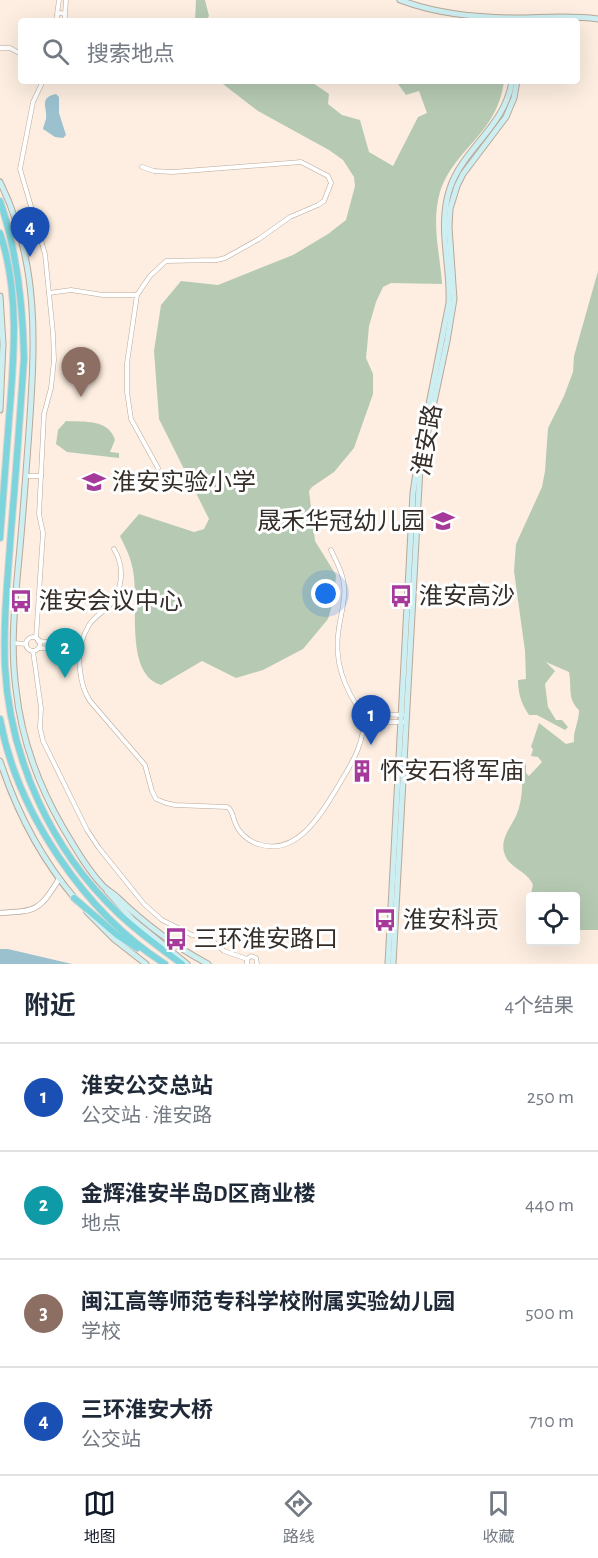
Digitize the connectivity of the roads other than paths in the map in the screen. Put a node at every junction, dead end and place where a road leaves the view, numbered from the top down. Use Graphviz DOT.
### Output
graph roads {
  1 [pos="59,0"];
  2 [pos="66,0"];
  3 [pos="400,0"];
  4 [pos="407,0"];
  5 [pos="57,15"];
  6 [pos="64,15"];
  7 [pos="598,17"];
  8 [pos="58,18"];
  9 [pos="515,18"];
  10 [pos="0,48"];
  11 [pos="18,52"];
  12 [pos="42,84"];
  13 [pos="511,84"];
  14 [pos="516,84"];
  15 [pos="142,167"];
  16 [pos="0,182"];
  17 [pos="0,201"];
  18 [pos="0,233"];
  19 [pos="49,293"];
  20 [pos="0,296"];
  21 [pos="136,296"];
  22 [pos="0,410"];
  23 [pos="158,468"];
  24 [pos="25,476"];
  25 [pos="41,476"];
  26 [pos="0,538"];
  27 [pos="114,549"];
  28 [pos="331,550"];
  29 [pos="37,639"];
  30 [pos="11,643"];
  31 [pos="26,644"];
  32 [pos="80,647"];
  33 [pos="38,648"];
  34 [pos="33,651"];
  35 [pos="375,714"];
  36 [pos="363,715"];
  37 [pos="404,718"];
  38 [pos="0,719"];
  39 [pos="364,723"];
  40 [pos="374,723"];
  41 [pos="0,761"];
  42 [pos="59,879"];
  43 [pos="103,886"];
  44 [pos="74,898"];
  45 [pos="0,913"];
  46 [pos="247,962"];
  47 [pos="146,964"];
  48 [pos="163,964"];
  49 [pos="182,964"];
  50 [pos="187,964"];
  51 [pos="208,964"];
  52 [pos="257,964"];
  53 [pos="390,964"];
  1 -- 5 [label="street"];
  2 -- 6 [label="street"];
  3 -- 9 [label="main road"];
  4 -- 9 [label="main road"];
  5 -- 6 [label="street"];
  5 -- 8 [label="street"];
  7 -- 9 [label="main road"];
  10 -- 11 [label="street"];
  12 -- 19 [label="street"];
  13 -- 37 [label="main road, 淮安路"];
  14 -- 37 [label="main road, 淮安路"];
  15 -- 21 [label="street"];
  16 -- 24 [label="main road"];
  17 -- 49 [label="highway"];
  18 -- 26 [label="highway"];
  19 -- 21 [label="street"];
  19 -- 25 [label="street"];
  20 -- 22 [label="main road"];
  21 -- 23 [label="street"];
  24 -- 25 [label="street"];
  24 -- 30 [label="main road"];
  25 -- 29 [label="street"];
  27 -- 32 [label="street"];
  28 -- 36 [label="street"];
  29 -- 31 [label="street"];
  29 -- 32 [label="street"];
  29 -- 33 [label="street"];
  30 -- 31 [label="street"];
  30 -- 43 [label="main road"];
  31 -- 34 [label="street"];
  32 -- 33 [label="street"];
  32 -- 39 [label="street"];
  33 -- 34 [label="street"];
  34 -- 46 [label="street"];
  35 -- 36 [label="street"];
  35 -- 37 [label="street"];
  35 -- 40 [label="street"];
  36 -- 39 [label="street"];
  37 -- 40 [label="street"];
  37 -- 53 [label="main road, 淮安路"];
  38 -- 48 [label="highway"];
  39 -- 40 [label="street"];
  41 -- 42 [label="main road"];
  42 -- 44 [label="main road"];
  42 -- 45 [label="street"];
  43 -- 50 [label="main road"];
  43 -- 51 [label="main road"];
  44 -- 47 [label="main road"];
  44 -- 48 [label="highway"];
  46 -- 52 [label="street"];
}
